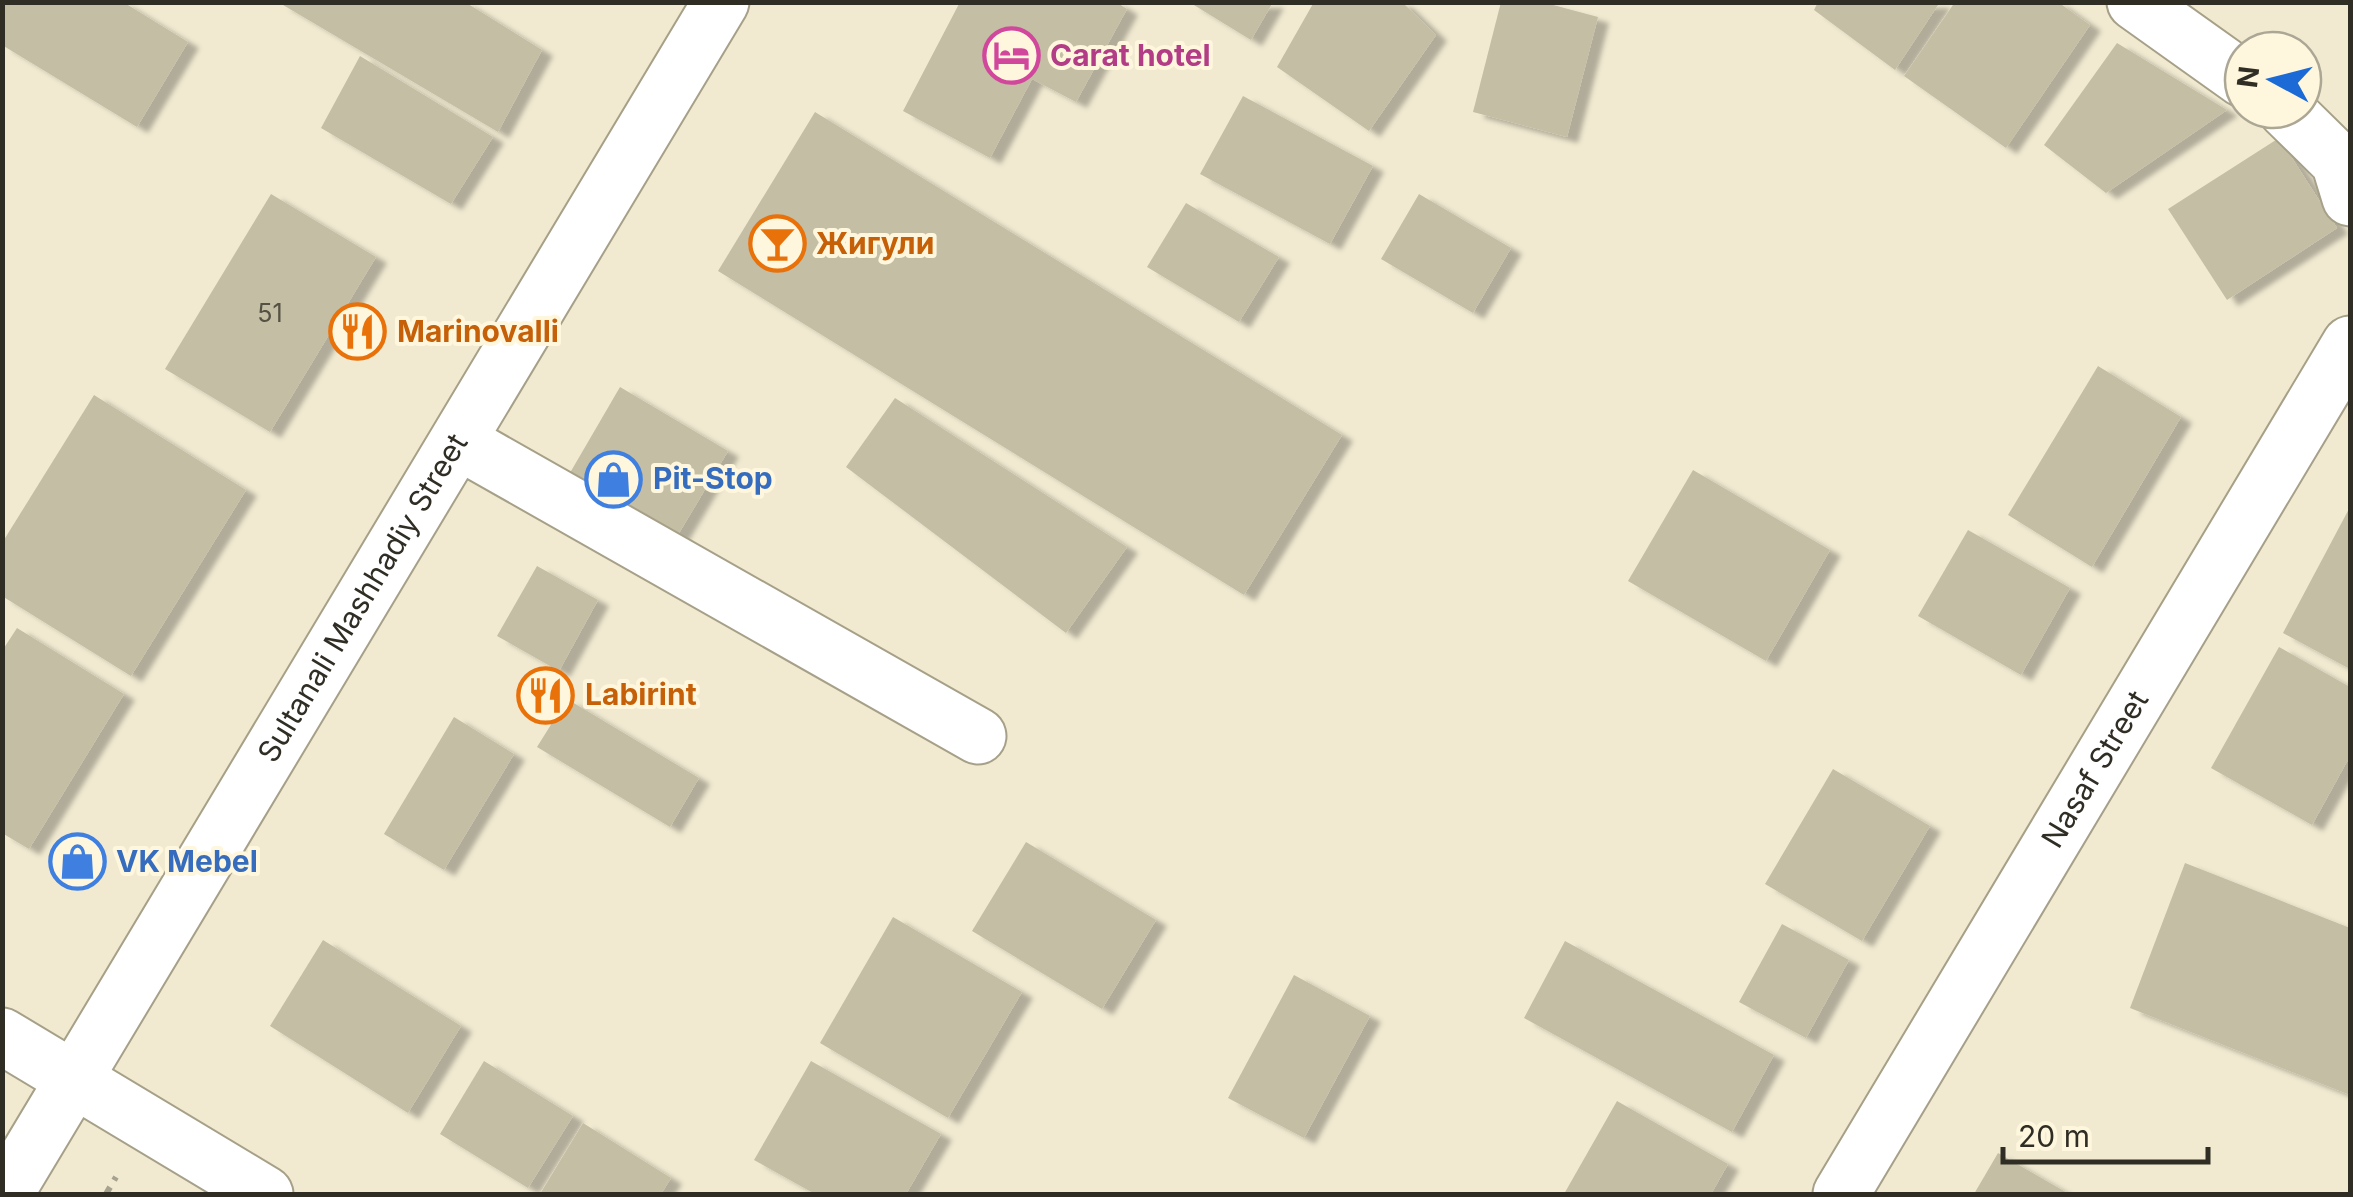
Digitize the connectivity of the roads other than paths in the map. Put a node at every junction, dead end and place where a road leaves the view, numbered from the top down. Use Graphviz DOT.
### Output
graph roads {
  1 [pos="721,2"];
  2 [pos="2135,2"];
  3 [pos="2223,66"];
  4 [pos="2306,130"];
  5 [pos="2350,198"];
  6 [pos="2350,344"];
  7 [pos="458,442"];
  8 [pos="978,736"];
  9 [pos="2,1036"];
  10 [pos="74,1080"];
  11 [pos="5,1194"];
  12 [pos="265,1194"];
  13 [pos="1841,1194"];
  1 -- 7 [label="street, Sultаnali Mashhadiy Street"];
  2 -- 3 [label="street"];
  4 -- 5 [label="street"];
  6 -- 13 [label="street, Nasaf Street"];
  7 -- 8 [label="street"];
  7 -- 10 [label="street, Sultаnali Mashhadiy Street"];
  9 -- 10 [label="street"];
  10 -- 11 [label="street, Sultаnali Mashhadiy Street"];
  10 -- 12 [label="street"];
}
